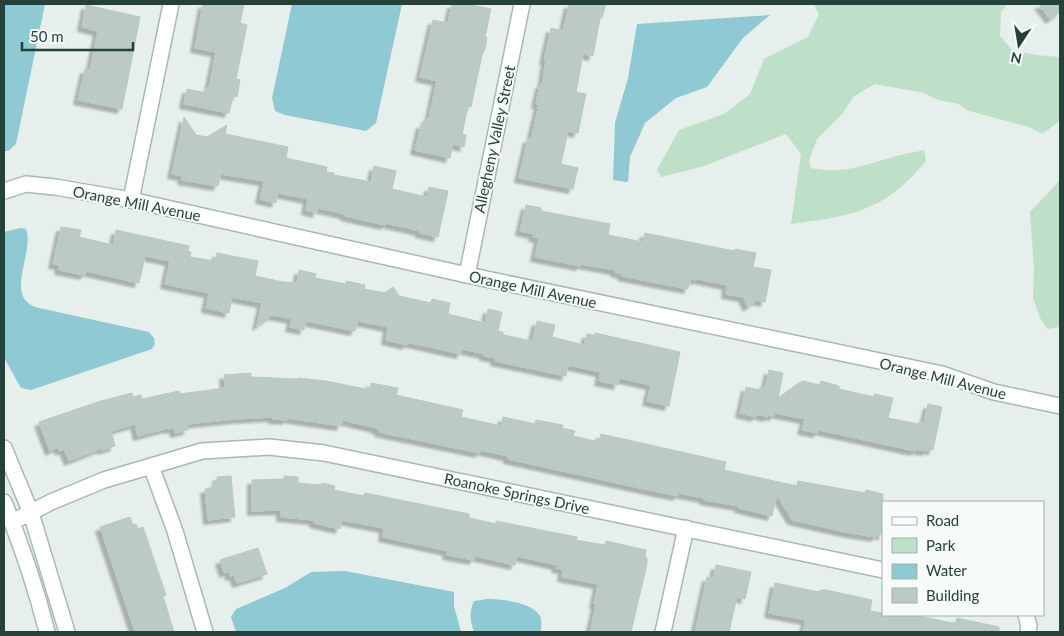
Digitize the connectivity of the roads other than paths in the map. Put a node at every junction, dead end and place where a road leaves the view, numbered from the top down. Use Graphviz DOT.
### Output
graph roads {
  1 [pos="171,4"];
  2 [pos="522,4"];
  3 [pos="4,191"];
  4 [pos="131,200"];
  5 [pos="467,275"];
  6 [pos="1060,406"];
  7 [pos="4,448"];
  8 [pos="150,466"];
  9 [pos="4,502"];
  10 [pos="31,513"];
  11 [pos="12,522"];
  12 [pos="686,528"];
  13 [pos="882,570"];
  14 [pos="1026,616"];
  15 [pos="47,632"];
  16 [pos="67,632"];
  17 [pos="205,632"];
  18 [pos="663,632"];
  19 [pos="1028,632"];
  1 -- 4 [label="street"];
  2 -- 5 [label="street, Allegheny Valley Street"];
  3 -- 4 [label="street, Orange Mill Avenue"];
  4 -- 5 [label="street, Orange Mill Avenue"];
  5 -- 6 [label="street, Orange Mill Avenue"];
  7 -- 10 [label="street"];
  8 -- 10 [label="street, Roanoke Springs Drive"];
  8 -- 12 [label="street, Roanoke Springs Drive"];
  8 -- 17 [label="street"];
  9 -- 11 [label="street"];
  10 -- 11 [label="street, Roanoke Springs Drive"];
  10 -- 16 [label="street"];
  11 -- 15 [label="street"];
  12 -- 13 [label="street, Roanoke Springs Drive"];
  12 -- 18 [label="street"];
  14 -- 19 [label="street"];
}
